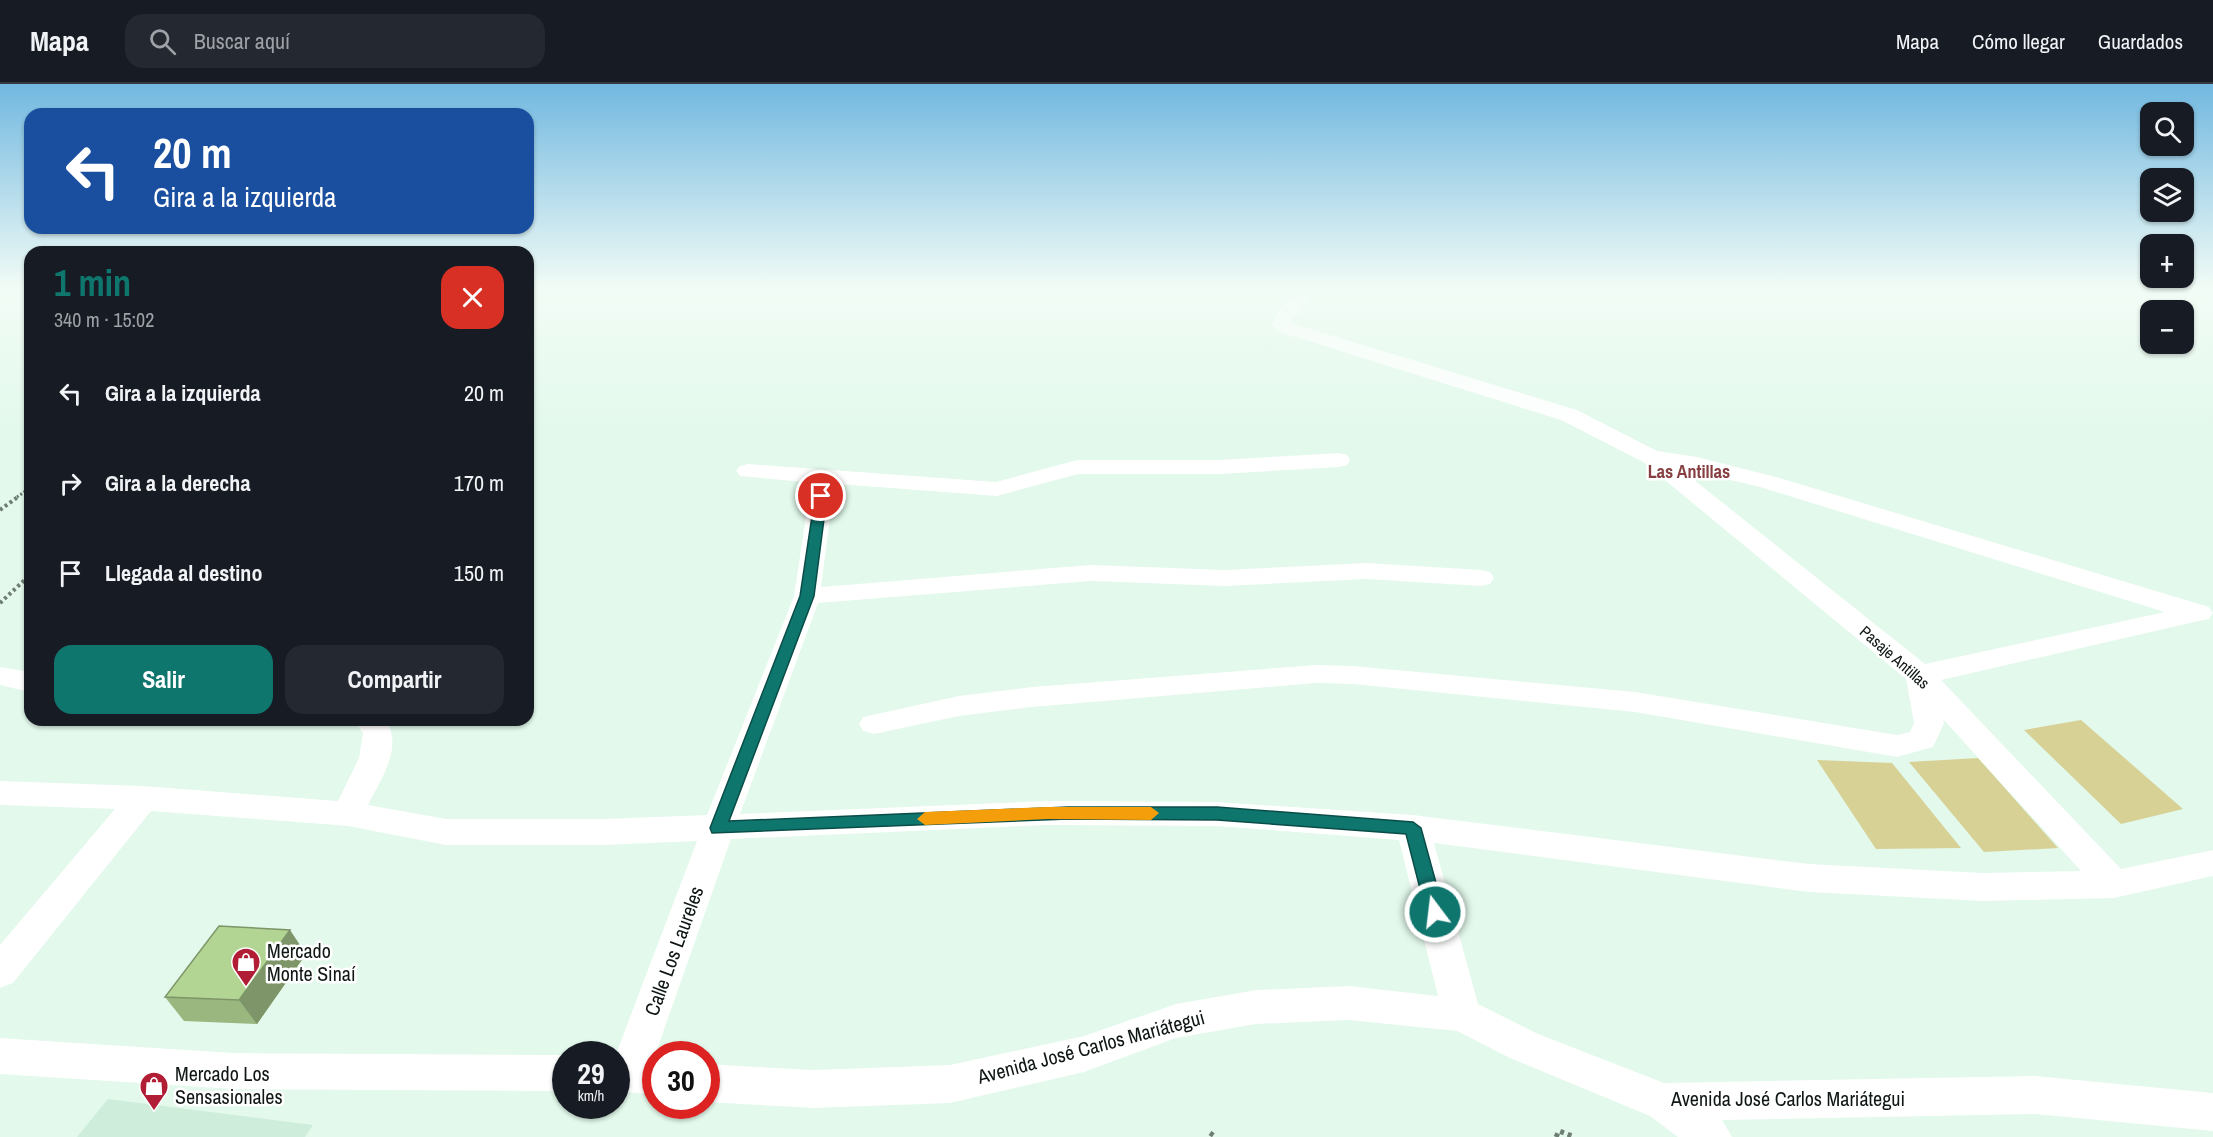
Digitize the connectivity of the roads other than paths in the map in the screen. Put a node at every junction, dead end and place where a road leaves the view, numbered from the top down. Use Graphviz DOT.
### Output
graph roads {
  1 [pos="1320,338"];
  2 [pos="1651,457"];
  3 [pos="1339,460"];
  4 [pos="748,471"];
  5 [pos="828,476"];
  6 [pos="1481,578"];
  7 [pos="807,596"];
  8 [pos="2206,615"];
  9 [pos="1920,675"];
  10 [pos="0,676"];
  11 [pos="24,681"];
  12 [pos="873,724"];
  13 [pos="374,726"];
  14 [pos="0,793"];
  15 [pos="143,798"];
  16 [pos="348,813"];
  17 [pos="718,828"];
  18 [pos="1413,828"];
  19 [pos="2213,863"];
  20 [pos="2114,884"];
  21 [pos="0,972"];
  22 [pos="1462,1016"];
  23 [pos="0,1056"];
  24 [pos="552,1073"];
  25 [pos="634,1074"];
  26 [pos="720,1084"];
  27 [pos="1664,1102"];
  28 [pos="2213,1112"];
  29 [pos="1710,1137"];
  1 -- 2 [label="street"];
  2 -- 8 [label="street"];
  2 -- 9 [label="street, Pasaje Antillas"];
  3 -- 5 [label="street"];
  4 -- 5 [label="street"];
  5 -- 7 [label="street, Calle Los Laureles"];
  6 -- 7 [label="street"];
  7 -- 17 [label="street, Calle Los Laureles"];
  8 -- 9 [label="street"];
  9 -- 12 [label="street"];
  9 -- 20 [label="street, Pasaje Antillas"];
  10 -- 11 [label="street"];
  13 -- 16 [label="street"];
  14 -- 15 [label="street"];
  15 -- 16 [label="street"];
  15 -- 21 [label="street"];
  16 -- 17 [label="street"];
  17 -- 18 [label="street"];
  17 -- 25 [label="street, Calle Los Laureles"];
  18 -- 20 [label="street"];
  18 -- 22 [label="street"];
  19 -- 20 [label="street"];
  22 -- 26 [label="street, Avenida José Carlos Mariátegui"];
  22 -- 27 [label="street, Avenida José Carlos Mariátegui"];
  23 -- 24 [label="street"];
  27 -- 28 [label="street, Avenida José Carlos Mariátegui"];
  27 -- 29 [label="street"];
}
